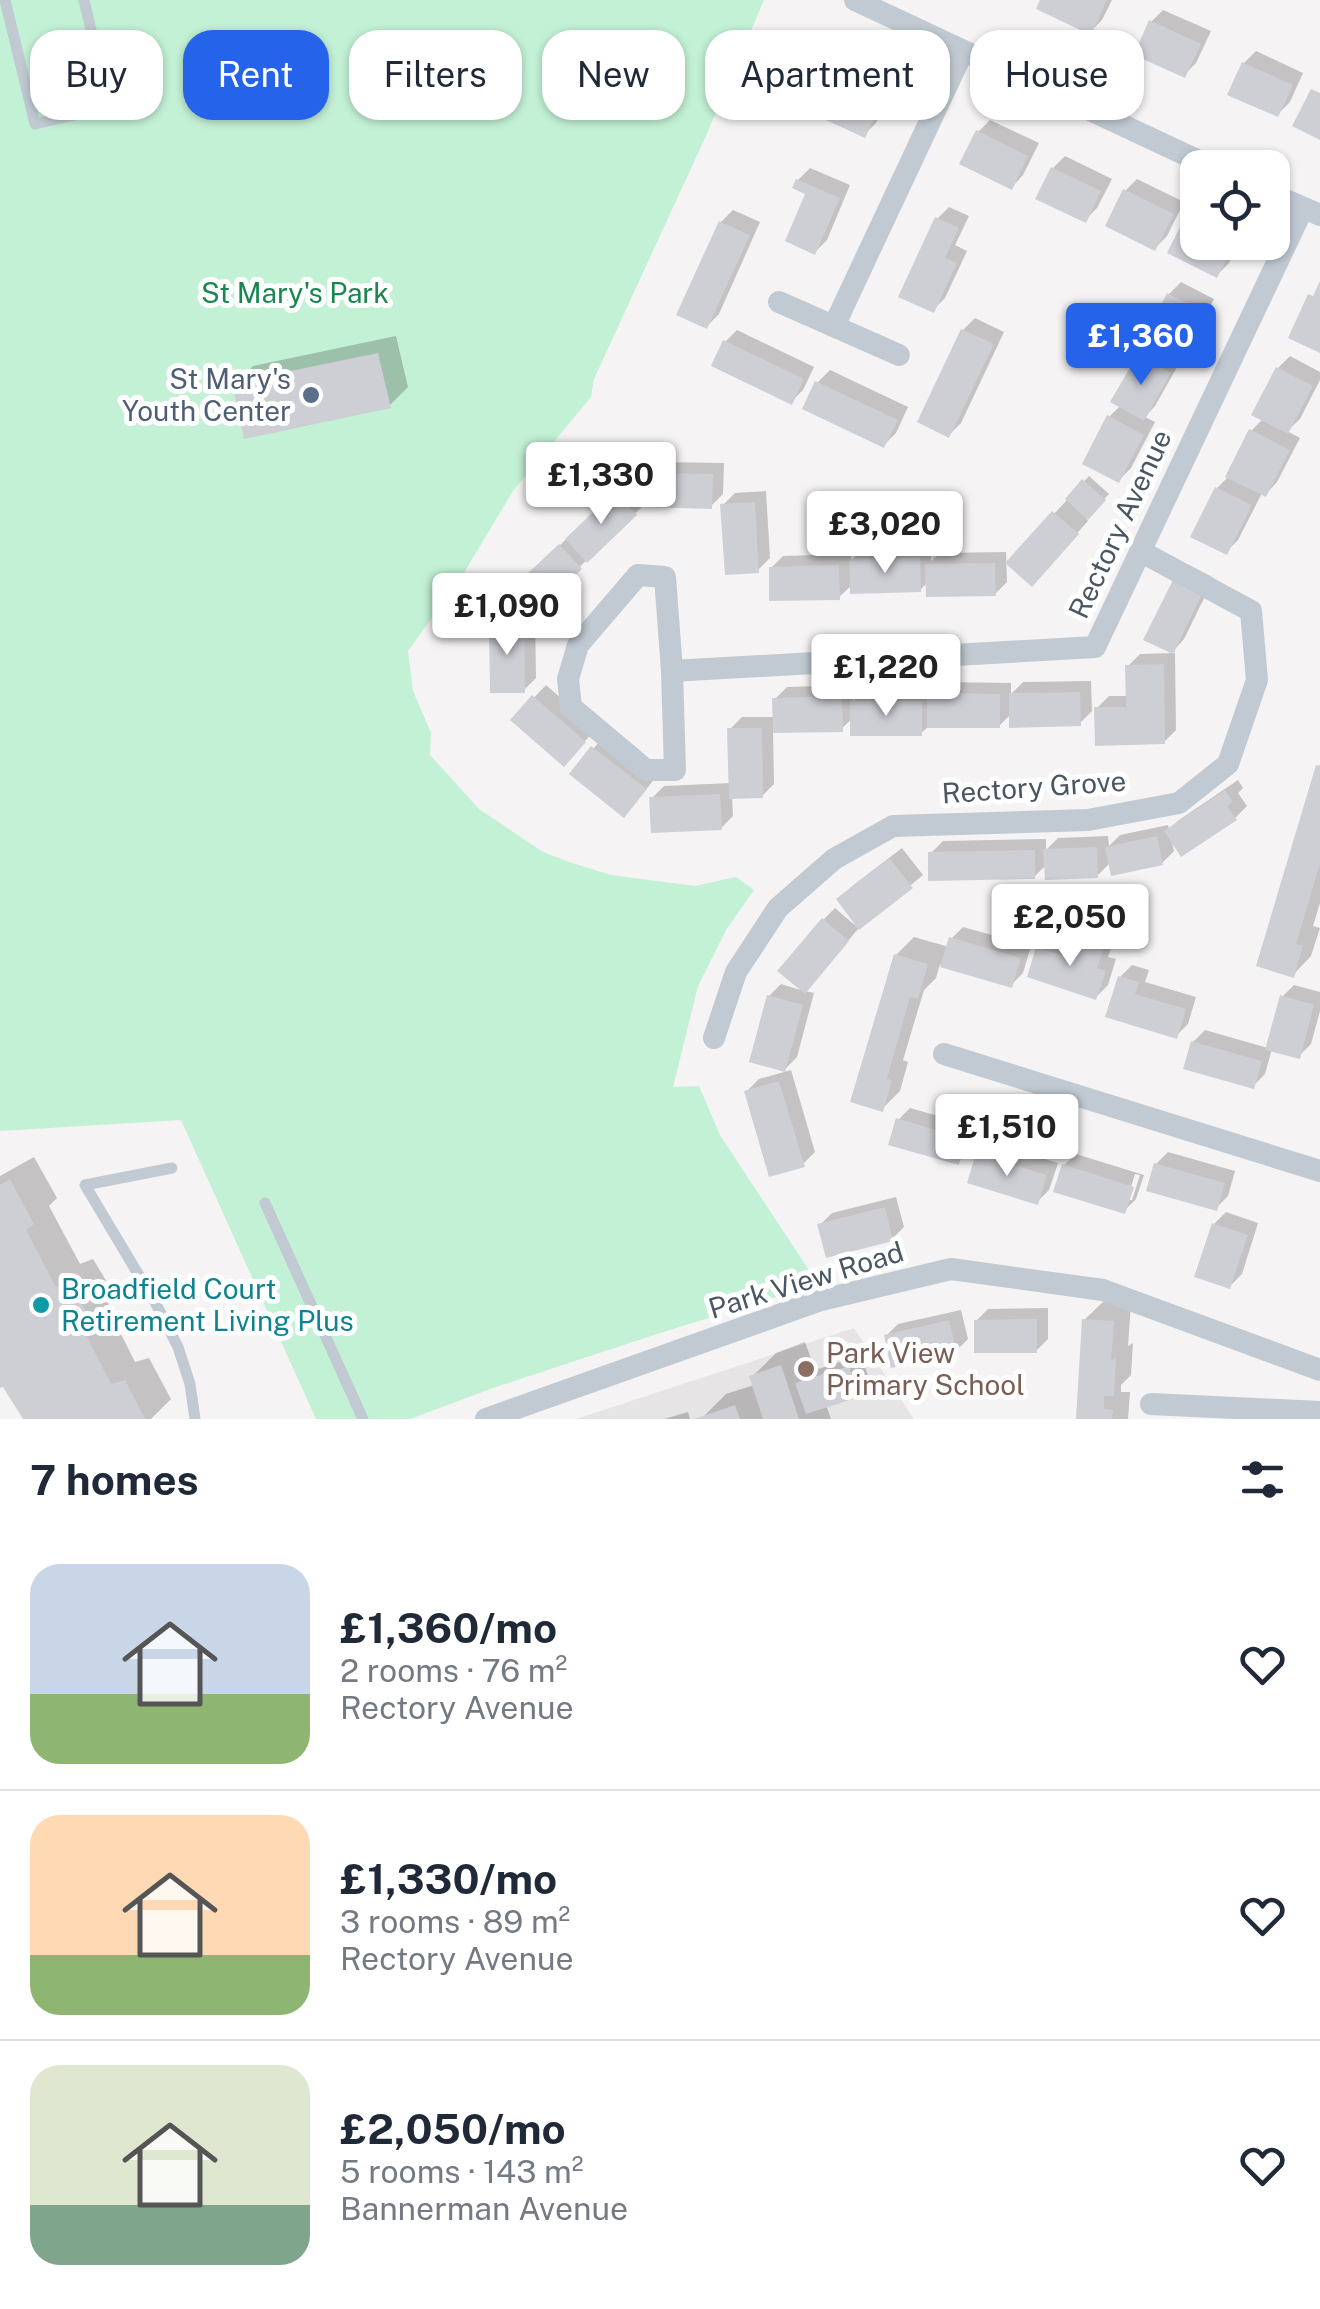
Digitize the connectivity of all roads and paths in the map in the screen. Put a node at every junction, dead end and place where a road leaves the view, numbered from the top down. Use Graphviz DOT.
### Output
graph roads {
  1 [pos="5,0"];
  2 [pos="84,0"];
  3 [pos="856,0"];
  4 [pos="963,51"];
  5 [pos="1180,152"];
  6 [pos="1312,212"];
  7 [pos="779,302"];
  8 [pos="834,326"];
  9 [pos="899,354"];
  10 [pos="1140,551"];
  11 [pos="672,671"];
  12 [pos="714,1038"];
  13 [pos="944,1054"];
  14 [pos="172,1168"];
  15 [pos="1320,1171"];
  16 [pos="265,1203"];
  17 [pos="1320,1370"];
  18 [pos="1150,1404"];
  19 [pos="1320,1412"];
  20 [pos="195,1419"];
  21 [pos="364,1419"];
  22 [pos="486,1419"];
  1 -- 2 [label="lane"];
  3 -- 4 [label="street"];
  4 -- 5 [label="street"];
  4 -- 8 [label="street"];
  6 -- 10 [label="street, Rectory Avenue"];
  7 -- 8 [label="street"];
  8 -- 9 [label="street"];
  10 -- 11 [label="street, Rectory Avenue"];
  10 -- 12 [label="street, Rectory Grove"];
  11 -- 11 [label="street"];
  13 -- 15 [label="street"];
  14 -- 20 [label="lane"];
  16 -- 21 [label="lane"];
  17 -- 22 [label="street, Park View Road"];
  18 -- 19 [label="street"];
}
